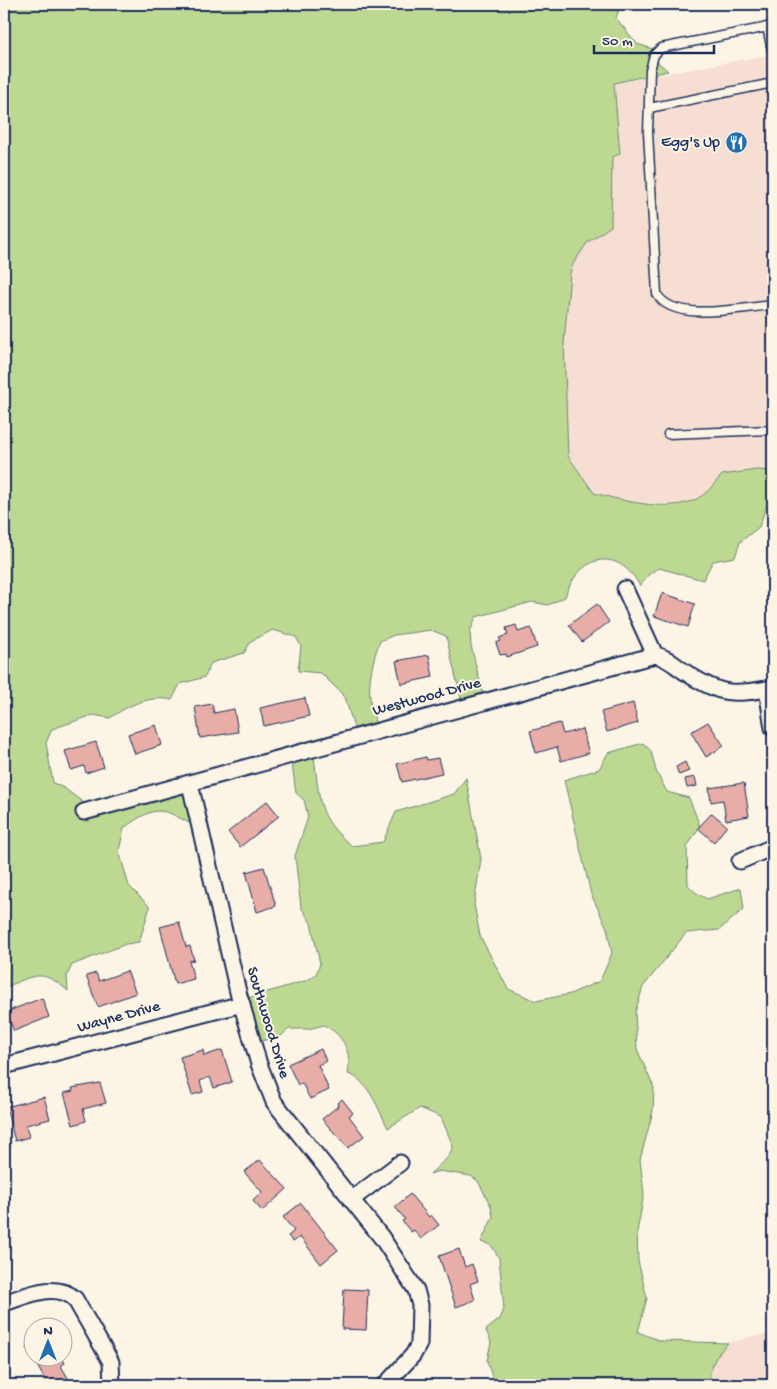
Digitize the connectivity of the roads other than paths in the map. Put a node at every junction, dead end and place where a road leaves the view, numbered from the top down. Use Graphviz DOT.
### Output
graph roads {
  1 [pos="770,26"];
  2 [pos="773,55"];
  3 [pos="773,83"];
  4 [pos="649,108"];
  5 [pos="773,305"];
  6 [pos="773,430"];
  7 [pos="668,434"];
  8 [pos="625,589"];
  9 [pos="655,655"];
  10 [pos="770,688"];
  11 [pos="773,728"];
  12 [pos="190,784"];
  13 [pos="84,812"];
  14 [pos="773,846"];
  15 [pos="740,861"];
  16 [pos="242,1004"];
  17 [pos="4,1066"];
  18 [pos="400,1163"];
  19 [pos="351,1200"];
  20 [pos="4,1303"];
  21 [pos="112,1385"];
  22 [pos="385,1385"];
  1 -- 2 [label="lane"];
  1 -- 4 [label="lane"];
  3 -- 4 [label="lane"];
  4 -- 5 [label="lane"];
  6 -- 7 [label="lane"];
  8 -- 9 [label="street"];
  9 -- 10 [label="street"];
  9 -- 12 [label="street, Westwood Drive"];
  10 -- 11 [label="street"];
  12 -- 13 [label="street, Westwood Drive"];
  12 -- 16 [label="street, Southwood Drive"];
  14 -- 15 [label="street"];
  16 -- 17 [label="street, Wayne Drive"];
  16 -- 19 [label="street, Southwood Drive"];
  18 -- 19 [label="street"];
  19 -- 22 [label="street, Southwood Drive"];
  20 -- 21 [label="street"];
}
